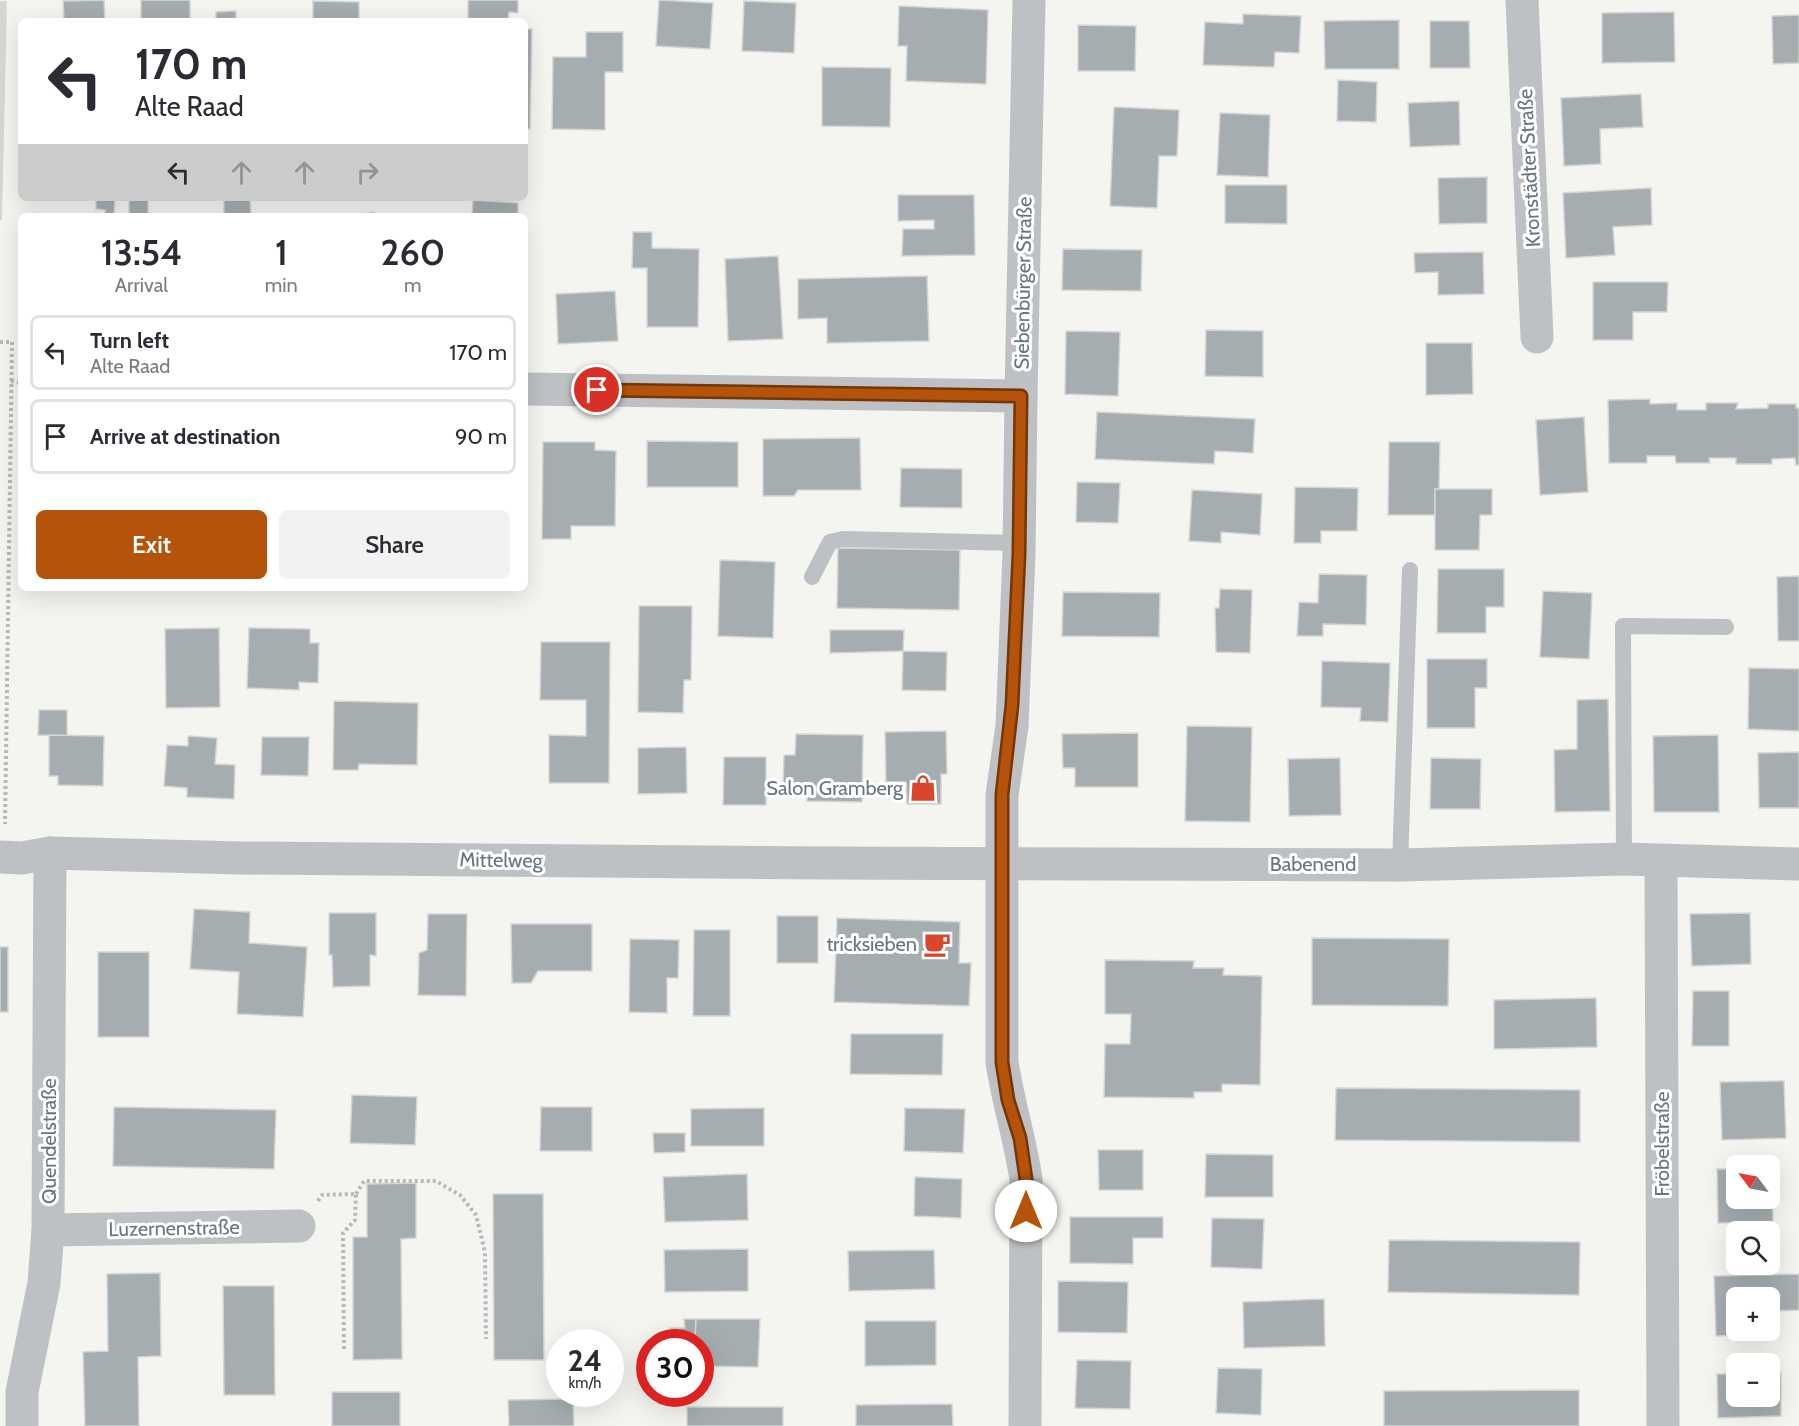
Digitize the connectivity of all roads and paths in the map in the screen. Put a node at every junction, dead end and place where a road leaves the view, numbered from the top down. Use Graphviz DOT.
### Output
graph roads {
  1 [pos="1029,0"];
  2 [pos="1522,0"];
  3 [pos="1537,337"];
  4 [pos="0,342"];
  5 [pos="11,381"];
  6 [pos="18,382"];
  7 [pos="528,389"];
  8 [pos="1021,396"];
  9 [pos="1019,543"];
  10 [pos="1410,570"];
  11 [pos="812,577"];
  12 [pos="1726,627"];
  13 [pos="50,853"];
  14 [pos="2,858"];
  15 [pos="1624,859"];
  16 [pos="1661,862"];
  17 [pos="1002,863"];
  18 [pos="1799,864"];
  19 [pos="1400,865"];
  20 [pos="356,1194"];
  21 [pos="299,1226"];
  22 [pos="48,1230"];
  23 [pos="486,1340"];
  24 [pos="344,1350"];
  25 [pos="22,1426"];
  26 [pos="1025,1426"];
  27 [pos="1663,1426"];
  1 -- 8 [label="street, Siebenbürger Straße"];
  2 -- 3 [label="street, Kronstädter Straße"];
  4 -- 5 [label="path"];
  5 -- 6 [label="path"];
  5 -- 14 [label="path"];
  7 -- 8 [label="street"];
  8 -- 9 [label="street, Siebenbürger Straße"];
  9 -- 11 [label="lane"];
  9 -- 17 [label="street, Siebenbürger Straße"];
  10 -- 19 [label="lane"];
  12 -- 15 [label="lane"];
  13 -- 14 [label="street, Mittelweg"];
  13 -- 17 [label="street, Mittelweg"];
  13 -- 22 [label="street, Quendelstraße"];
  15 -- 16 [label="street, Babenend"];
  15 -- 19 [label="street, Babenend"];
  16 -- 18 [label="street, Babenend"];
  16 -- 27 [label="street, Fröbelstraße"];
  17 -- 19 [label="street, Babenend"];
  17 -- 26 [label="street, Siebenbürger Straße"];
  20 -- 21 [label="path"];
  20 -- 23 [label="path"];
  20 -- 24 [label="path"];
  21 -- 22 [label="street, Luzernenstraße"];
  22 -- 25 [label="street, Quendelstraße"];
}
